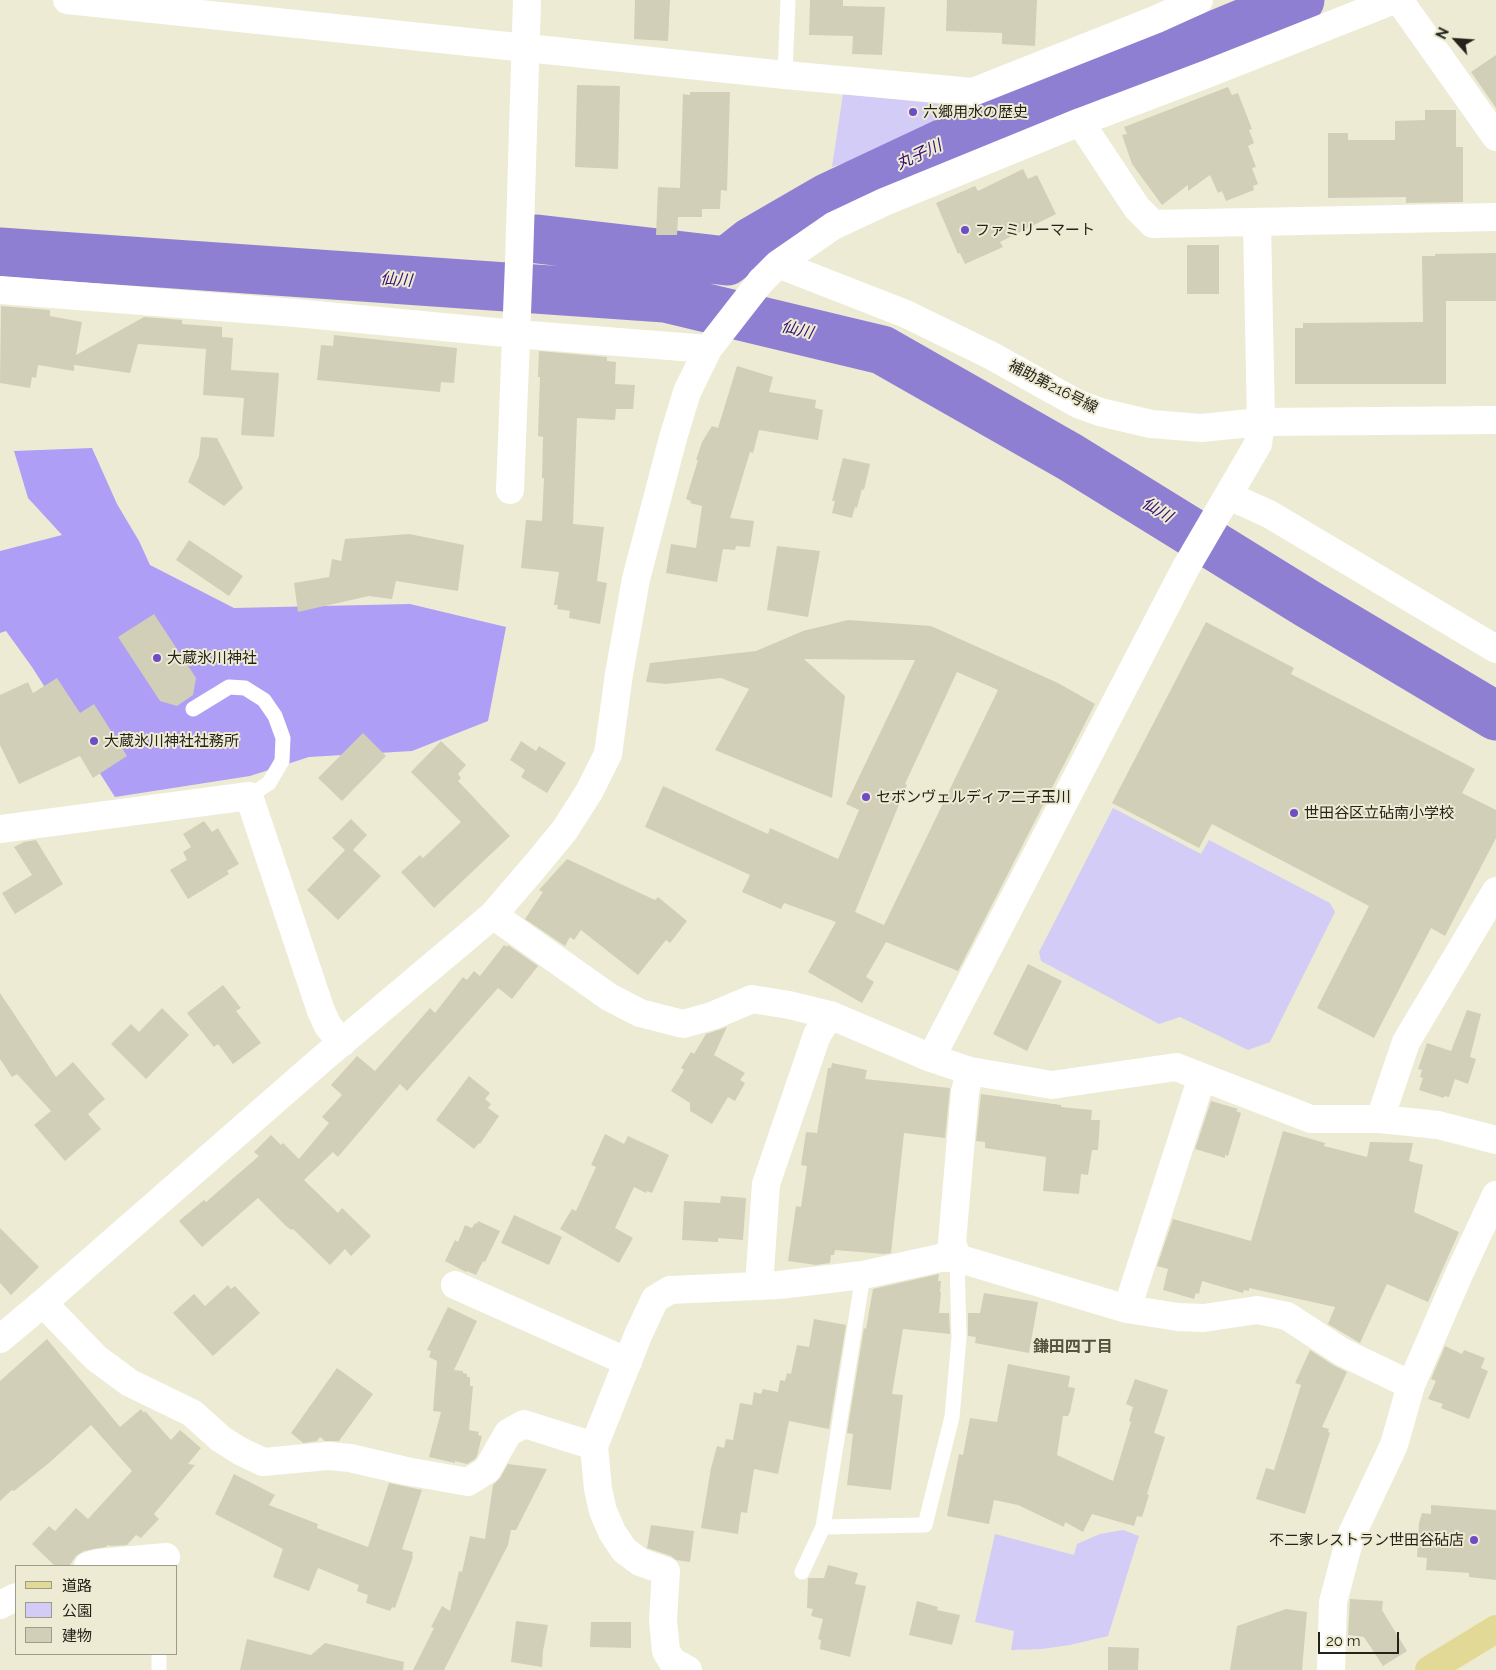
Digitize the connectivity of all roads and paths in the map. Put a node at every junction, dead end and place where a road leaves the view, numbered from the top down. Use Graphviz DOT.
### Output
graph roads {
  1 [pos="67,0"];
  2 [pos="527,0"];
  3 [pos="788,0"];
  4 [pos="1199,0"];
  5 [pos="1394,0"];
  6 [pos="1399,0"];
  7 [pos="525,47"];
  8 [pos="785,75"];
  9 [pos="1080,122"];
  10 [pos="1496,136"];
  11 [pos="1496,217"];
  12 [pos="1257,222"];
  13 [pos="770,273"];
  14 [pos="0,290"];
  15 [pos="516,334"];
  16 [pos="708,349"];
  17 [pos="1496,420"];
  18 [pos="1261,422"];
  19 [pos="510,490"];
  20 [pos="1225,502"];
  21 [pos="1496,649"];
  22 [pos="193,709"];
  23 [pos="249,796"];
  24 [pos="0,828"];
  25 [pos="1496,891"];
  26 [pos="492,915"];
  27 [pos="830,1015"];
  28 [pos="342,1043"];
  29 [pos="931,1058"];
  30 [pos="970,1071"];
  31 [pos="1202,1077"];
  32 [pos="1380,1119"];
  33 [pos="1496,1140"];
  34 [pos="1496,1195"];
  35 [pos="957,1258"];
  36 [pos="863,1275"];
  37 [pos="455,1285"];
  38 [pos="759,1286"];
  39 [pos="43,1303"];
  40 [pos="1127,1309"];
  41 [pos="0,1340"];
  42 [pos="628,1362"];
  43 [pos="1411,1385"];
  44 [pos="594,1446"];
  45 [pos="823,1526"];
  46 [pos="152,1561"];
  47 [pos="91,1565"];
  48 [pos="802,1572"];
  49 [pos="15,1597"];
  50 [pos="0,1604"];
  51 [pos="1496,1629"];
  52 [pos="159,1655"];
  53 [pos="158,1670"];
  54 [pos="688,1670"];
  55 [pos="1331,1670"];
  56 [pos="1429,1670"];
  1 -- 7 [label="street"];
  2 -- 7 [label="street"];
  3 -- 8 [label="lane"];
  4 -- 8 [label="street"];
  5 -- 9 [label="street"];
  6 -- 10 [label="street"];
  7 -- 8 [label="street"];
  7 -- 15 [label="street"];
  9 -- 12 [label="street"];
  9 -- 13 [label="street"];
  11 -- 12 [label="street"];
  12 -- 18 [label="street"];
  13 -- 16 [label="street"];
  13 -- 18 [label="street, 補助第216号線"];
  14 -- 15 [label="street"];
  15 -- 16 [label="street"];
  15 -- 19 [label="street"];
  16 -- 26 [label="street"];
  17 -- 18 [label="street, 補助第216号線"];
  18 -- 20 [label="street"];
  20 -- 21 [label="street"];
  20 -- 29 [label="street"];
  22 -- 23 [label="lane"];
  23 -- 24 [label="street"];
  23 -- 28 [label="street"];
  25 -- 32 [label="street"];
  26 -- 27 [label="street"];
  26 -- 28 [label="street"];
  27 -- 29 [label="street"];
  27 -- 38 [label="street"];
  28 -- 39 [label="street"];
  29 -- 30 [label="street"];
  30 -- 31 [label="street"];
  30 -- 35 [label="street"];
  31 -- 32 [label="street"];
  31 -- 40 [label="street"];
  32 -- 33 [label="street"];
  34 -- 43 [label="street"];
  35 -- 36 [label="street"];
  35 -- 40 [label="street"];
  35 -- 45 [label="lane"];
  36 -- 38 [label="street"];
  36 -- 45 [label="lane"];
  37 -- 42 [label="street"];
  38 -- 42 [label="street"];
  39 -- 41 [label="street"];
  39 -- 44 [label="street"];
  40 -- 43 [label="street"];
  42 -- 44 [label="street"];
  43 -- 55 [label="street"];
  44 -- 54 [label="street"];
  45 -- 48 [label="lane"];
  46 -- 47 [label="street"];
  49 -- 50 [label="street"];
  51 -- 56 [label="main road"];
  52 -- 53 [label="lane"];
}
